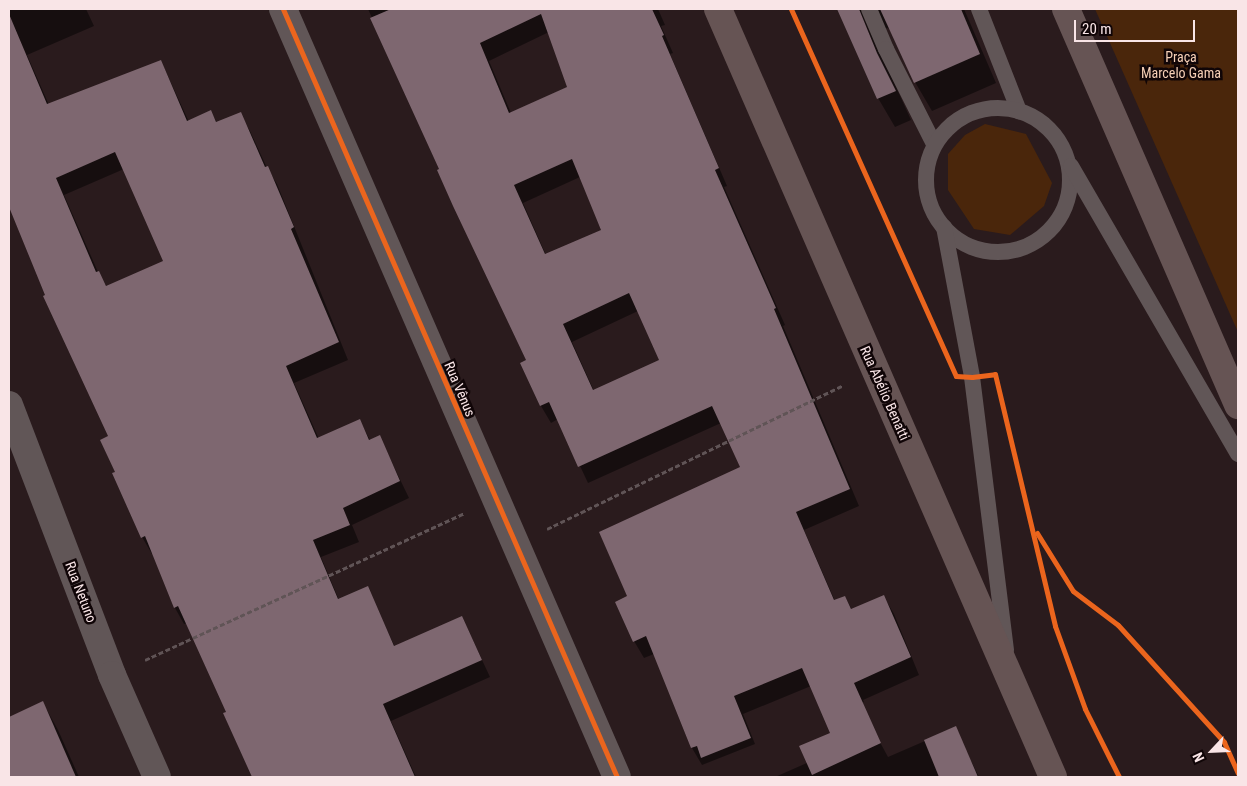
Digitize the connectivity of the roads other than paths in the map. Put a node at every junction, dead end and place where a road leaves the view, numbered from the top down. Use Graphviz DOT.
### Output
graph roads {
  1 [pos="283,9"];
  2 [pos="718,9"];
  3 [pos="870,9"];
  4 [pos="979,9"];
  5 [pos="1066,9"];
  6 [pos="1020,111"];
  7 [pos="934,144"];
  8 [pos="1067,161"];
  9 [pos="944,227"];
  10 [pos="9,405"];
  11 [pos="1238,405"];
  12 [pos="1238,454"];
  13 [pos="1010,680"];
  14 [pos="157,777"];
  15 [pos="617,777"];
  16 [pos="1053,777"];
  1 -- 15 [label="street, Rua Vênus"];
  2 -- 13 [label="main road, Rua Abélio Benatti"];
  3 -- 7 [label="lane"];
  4 -- 6 [label="lane"];
  5 -- 11 [label="main road"];
  6 -- 7 [label="lane"];
  6 -- 8 [label="lane"];
  7 -- 9 [label="lane"];
  8 -- 9 [label="lane"];
  8 -- 12 [label="lane"];
  9 -- 13 [label="lane"];
  10 -- 14 [label="street, Rua Netuno"];
  13 -- 16 [label="main road, Rua Abélio Benatti"];
}
